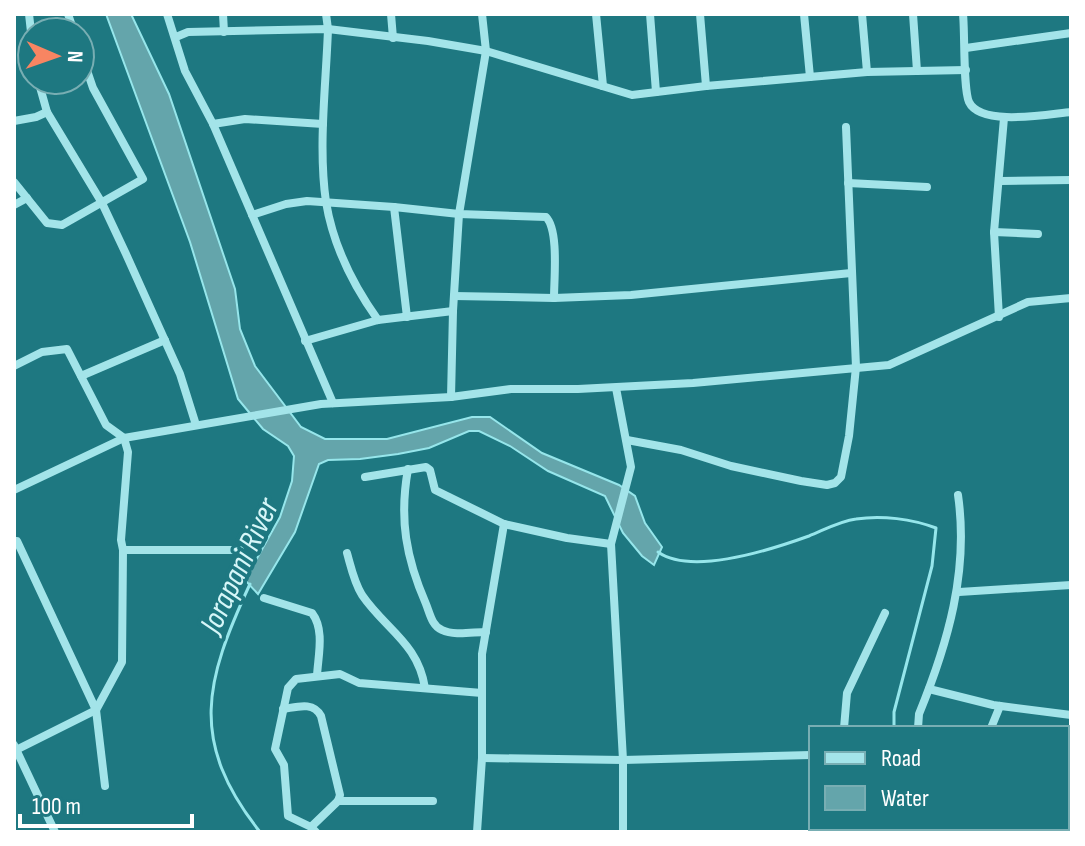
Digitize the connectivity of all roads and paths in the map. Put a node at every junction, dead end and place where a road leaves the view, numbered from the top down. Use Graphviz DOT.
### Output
graph roads {
  1 [pos="167,14"];
  2 [pos="223,14"];
  3 [pos="326,14"];
  4 [pos="391,14"];
  5 [pos="482,14"];
  6 [pos="596,14"];
  7 [pos="650,14"];
  8 [pos="700,14"];
  9 [pos="804,14"];
  10 [pos="862,14"];
  11 [pos="913,14"];
  12 [pos="963,14"];
  13 [pos="328,29"];
  14 [pos="224,32"];
  15 [pos="1071,33"];
  16 [pos="176,37"];
  17 [pos="393,38"];
  18 [pos="966,48"];
  19 [pos="486,51"];
  20 [pos="966,70"];
  21 [pos="917,71"];
  22 [pos="867,72"];
  23 [pos="810,77"];
  24 [pos="603,86"];
  25 [pos="706,86"];
  26 [pos="656,92"];
  27 [pos="96,93"];
  28 [pos="42,96"];
  29 [pos="47,112"];
  30 [pos="1071,112"];
  31 [pos="1004,118"];
  32 [pos="14,121"];
  33 [pos="213,124"];
  34 [pos="323,124"];
  35 [pos="846,127"];
  36 [pos="1071,180"];
  37 [pos="1001,181"];
  38 [pos="14,182"];
  39 [pos="848,183"];
  40 [pos="927,187"];
  41 [pos="27,198"];
  42 [pos="326,202"];
  43 [pos="102,203"];
  44 [pos="14,205"];
  45 [pos="394,207"];
  46 [pos="459,214"];
  47 [pos="252,215"];
  48 [pos="994,232"];
  49 [pos="1038,234"];
  50 [pos="851,273"];
  51 [pos="454,296"];
  52 [pos="554,298"];
  53 [pos="1071,298"];
  54 [pos="453,311"];
  55 [pos="407,317"];
  56 [pos="999,317"];
  57 [pos="378,320"];
  58 [pos="165,340"];
  59 [pos="305,341"];
  60 [pos="14,366"];
  61 [pos="856,367"];
  62 [pos="81,376"];
  63 [pos="616,388"];
  64 [pos="451,397"];
  65 [pos="333,403"];
  66 [pos="196,425"];
  67 [pos="124,438"];
  68 [pos="627,440"];
  69 [pos="408,469"];
  70 [pos="365,477"];
  71 [pos="14,490"];
  72 [pos="958,495"];
  73 [pos="504,524"];
  74 [pos="14,541"];
  75 [pos="611,544"];
  76 [pos="123,550"];
  77 [pos="240,550"];
  78 [pos="347,553"];
  79 [pos="1071,587"];
  80 [pos="959,592"];
  81 [pos="264,598"];
  82 [pos="885,613"];
  83 [pos="486,632"];
  84 [pos="317,676"];
  85 [pos="425,688"];
  86 [pos="929,689"];
  87 [pos="482,693"];
  88 [pos="1000,706"];
  89 [pos="283,709"];
  90 [pos="96,710"];
  91 [pos="1071,715"];
  92 [pos="844,726"];
  93 [pos="918,726"];
  94 [pos="992,726"];
  95 [pos="15,748"];
  96 [pos="809,755"];
  97 [pos="482,758"];
  98 [pos="623,760"];
  99 [pos="105,786"];
  100 [pos="338,801"];
  101 [pos="433,801"];
  102 [pos="314,830"];
  103 [pos="984,830"];
  104 [pos="1033,830"];
  105 [pos="55,832"];
  106 [pos="477,832"];
  107 [pos="623,832"];
  1 -- 16 [label="street"];
  2 -- 14 [label="street"];
  3 -- 13 [label="street"];
  4 -- 17 [label="street"];
  5 -- 19 [label="street"];
  6 -- 24 [label="street"];
  7 -- 26 [label="street"];
  8 -- 25 [label="street"];
  9 -- 23 [label="street"];
  10 -- 22 [label="street"];
  11 -- 21 [label="street"];
  12 -- 18 [label="street"];
  13 -- 14 [label="street"];
  13 -- 17 [label="street"];
  13 -- 34 [label="street"];
  14 -- 16 [label="street"];
  15 -- 18 [label="street"];
  16 -- 33 [label="street"];
  17 -- 19 [label="street"];
  18 -- 20 [label="street"];
  19 -- 24 [label="street"];
  19 -- 46 [label="street"];
  20 -- 21 [label="street"];
  20 -- 31 [label="street"];
  21 -- 22 [label="street"];
  22 -- 23 [label="street"];
  23 -- 25 [label="street"];
  24 -- 26 [label="street"];
  25 -- 26 [label="street"];
  27 -- 43 [label="street"];
  28 -- 29 [label="street"];
  29 -- 32 [label="street"];
  29 -- 43 [label="street"];
  30 -- 31 [label="street"];
  31 -- 37 [label="street"];
  33 -- 34 [label="street"];
  33 -- 47 [label="street"];
  34 -- 42 [label="street"];
  35 -- 39 [label="street"];
  36 -- 37 [label="street"];
  37 -- 48 [label="street"];
  38 -- 41 [label="street"];
  39 -- 40 [label="street"];
  39 -- 50 [label="street"];
  41 -- 43 [label="street"];
  41 -- 44 [label="street"];
  42 -- 45 [label="street"];
  42 -- 47 [label="street"];
  42 -- 57 [label="street"];
  43 -- 58 [label="street"];
  45 -- 46 [label="street"];
  45 -- 55 [label="street"];
  46 -- 51 [label="street"];
  46 -- 52 [label="street"];
  47 -- 59 [label="street"];
  48 -- 49 [label="street"];
  48 -- 56 [label="street"];
  50 -- 52 [label="street"];
  50 -- 61 [label="street"];
  51 -- 52 [label="street"];
  51 -- 54 [label="street"];
  53 -- 56 [label="street"];
  54 -- 55 [label="street"];
  54 -- 64 [label="street"];
  55 -- 57 [label="street"];
  56 -- 61 [label="street"];
  57 -- 59 [label="street"];
  58 -- 62 [label="street"];
  58 -- 66 [label="street"];
  59 -- 65 [label="street"];
  60 -- 62 [label="street"];
  61 -- 63 [label="street"];
  61 -- 68 [label="street"];
  62 -- 67 [label="street"];
  63 -- 64 [label="street"];
  63 -- 68 [label="street"];
  64 -- 65 [label="street"];
  65 -- 66 [label="street"];
  66 -- 67 [label="street"];
  67 -- 71 [label="street"];
  67 -- 76 [label="street"];
  68 -- 75 [label="street"];
  69 -- 70 [label="street"];
  69 -- 73 [label="street"];
  69 -- 83 [label="street"];
  72 -- 80 [label="street"];
  73 -- 75 [label="street"];
  73 -- 83 [label="street"];
  74 -- 90 [label="street"];
  75 -- 98 [label="street"];
  76 -- 77 [label="street"];
  76 -- 90 [label="street"];
  78 -- 85 [label="street"];
  79 -- 80 [label="street"];
  80 -- 86 [label="street"];
  81 -- 84 [label="street"];
  82 -- 92 [label="street"];
  83 -- 87 [label="street"];
  84 -- 85 [label="street"];
  84 -- 89 [label="street"];
  85 -- 87 [label="street"];
  86 -- 88 [label="street"];
  86 -- 93 [label="street"];
  87 -- 97 [label="street"];
  88 -- 91 [label="street"];
  88 -- 94 [label="street"];
  89 -- 100 [label="street"];
  89 -- 102 [label="street"];
  90 -- 95 [label="street"];
  90 -- 99 [label="street"];
  95 -- 105 [label="street"];
  96 -- 98 [label="street"];
  97 -- 98 [label="street"];
  97 -- 106 [label="street"];
  98 -- 107 [label="street"];
  100 -- 101 [label="street"];
  100 -- 102 [label="street"];
  103 -- 104 [label="street"];
}
